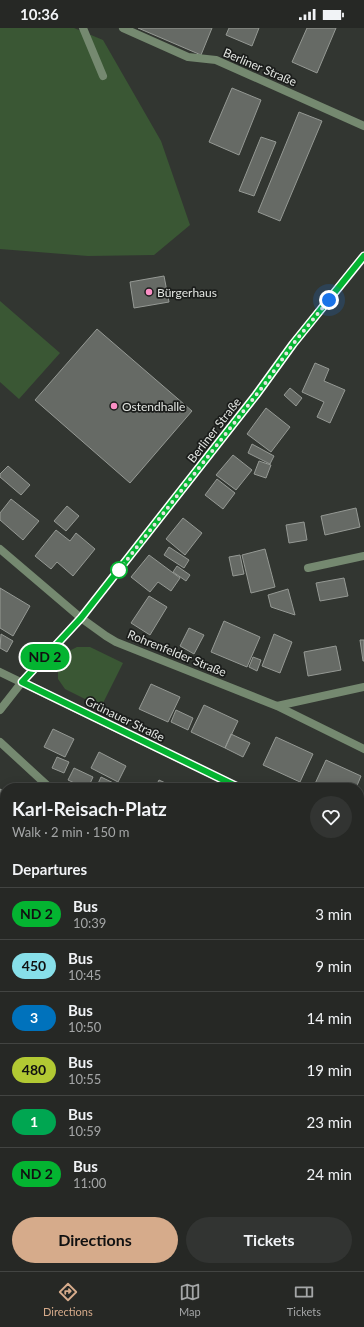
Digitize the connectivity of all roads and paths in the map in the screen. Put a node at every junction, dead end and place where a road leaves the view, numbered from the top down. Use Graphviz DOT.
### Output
graph roads {
  1 [pos="83,28"];
  2 [pos="122,28"];
  3 [pos="103,76"];
  4 [pos="364,126"];
  5 [pos="364,256"];
  6 [pos="0,549"];
  7 [pos="364,556"];
  8 [pos="308,568"];
  9 [pos="81,618"];
  10 [pos="0,672"];
  11 [pos="22,682"];
  12 [pos="364,687"];
  13 [pos="277,706"];
  14 [pos="0,710"];
  15 [pos="0,742"];
  16 [pos="364,749"];
  17 [pos="45,783"];
  18 [pos="230,783"];
  1 -- 3 [label="street"];
  2 -- 4 [label="street, Berliner Straße"];
  5 -- 9 [label="street, Berliner Straße"];
  6 -- 9 [label="street, Rohrenfelder Straße"];
  7 -- 8 [label="street"];
  9 -- 11 [label="street, Berliner Straße"];
  9 -- 13 [label="street, Rohrenfelder Straße"];
  10 -- 11 [label="street, Grünauer Straße"];
  11 -- 14 [label="street, Berliner Straße"];
  11 -- 18 [label="street, Grünauer Straße"];
  12 -- 13 [label="street"];
  13 -- 16 [label="street, Rohrenfelder Straße"];
  15 -- 17 [label="street"];
}
